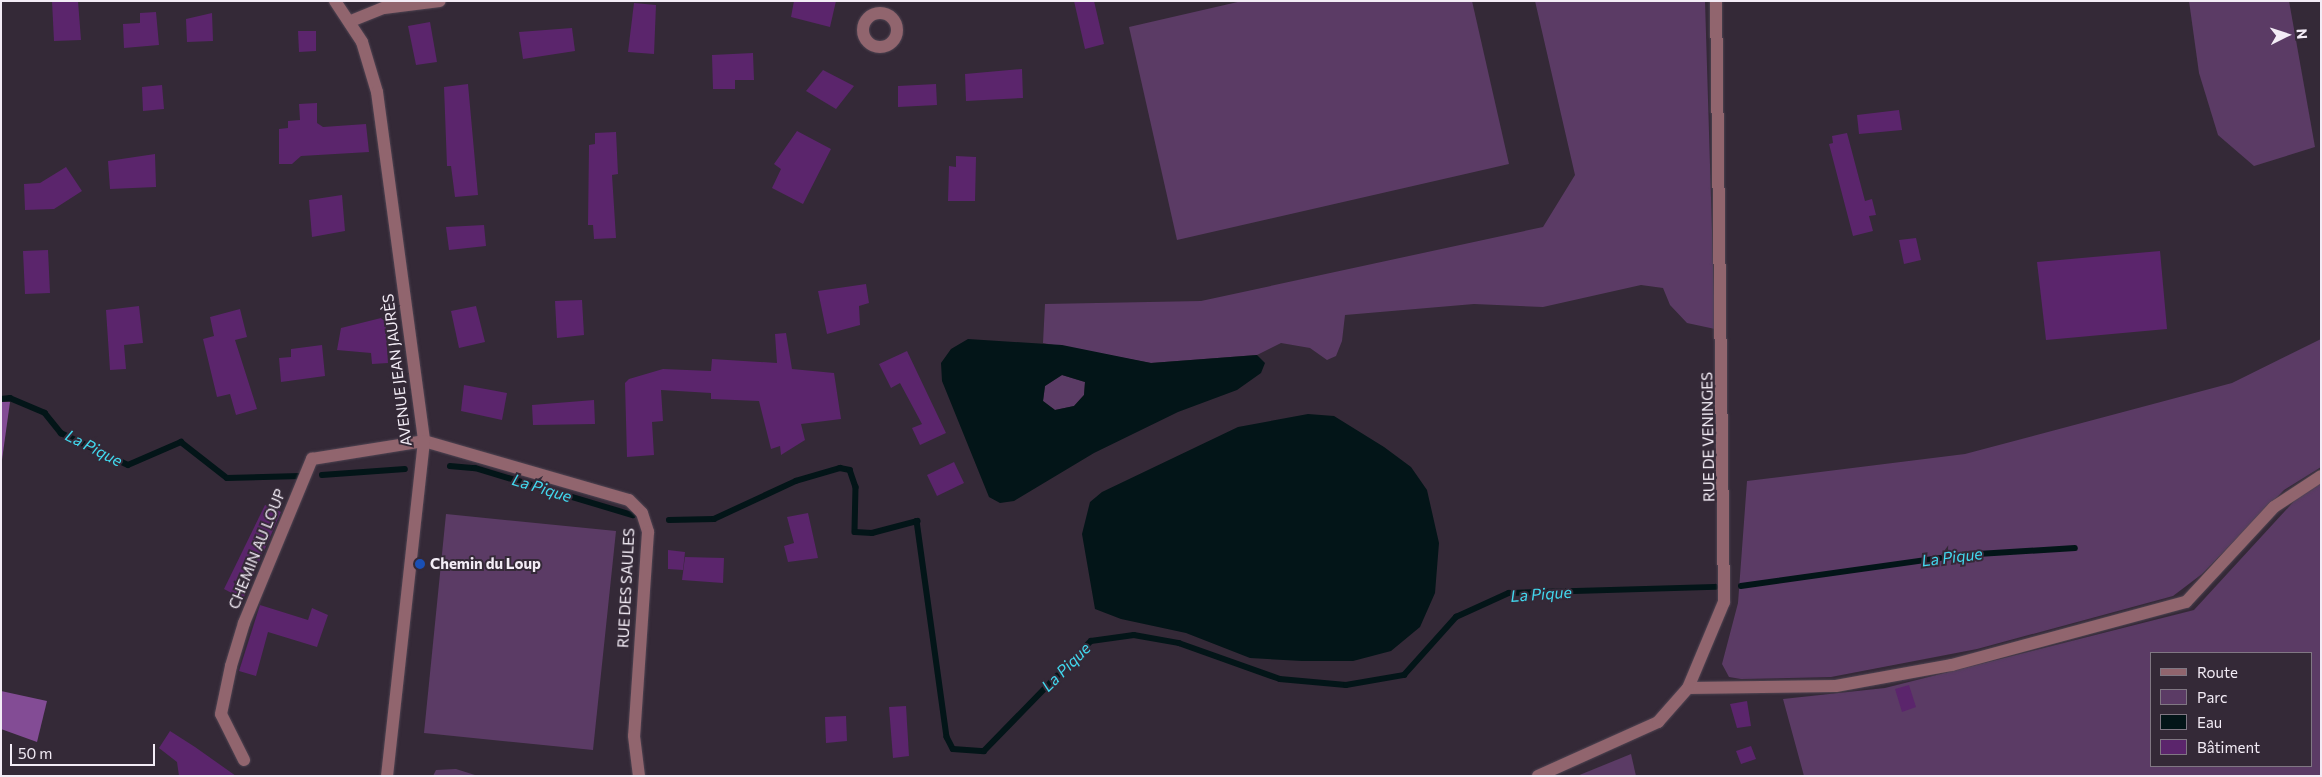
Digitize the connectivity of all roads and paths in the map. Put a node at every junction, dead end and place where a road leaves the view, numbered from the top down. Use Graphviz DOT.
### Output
graph roads {
  1 [pos="335,1"];
  2 [pos="440,1"];
  3 [pos="1716,1"];
  4 [pos="351,21"];
  5 [pos="424,442"];
  6 [pos="2321,476"];
  7 [pos="1688,688"];
  8 [pos="244,760"];
  9 [pos="387,776"];
  10 [pos="638,776"];
  11 [pos="1538,776"];
  1 -- 4 [label="street, AVENUE JEAN JAURÈS"];
  2 -- 4 [label="street"];
  3 -- 7 [label="street, RUE DE VENINGES"];
  4 -- 5 [label="street, AVENUE JEAN JAURÈS"];
  5 -- 8 [label="street, CHEMIN AU LOUP"];
  5 -- 9 [label="street, AVENUE JEAN JAURÈS"];
  5 -- 10 [label="street, RUE DES SAULES"];
  6 -- 7 [label="street"];
  7 -- 11 [label="street, RUE DE VENINGES"];
}
